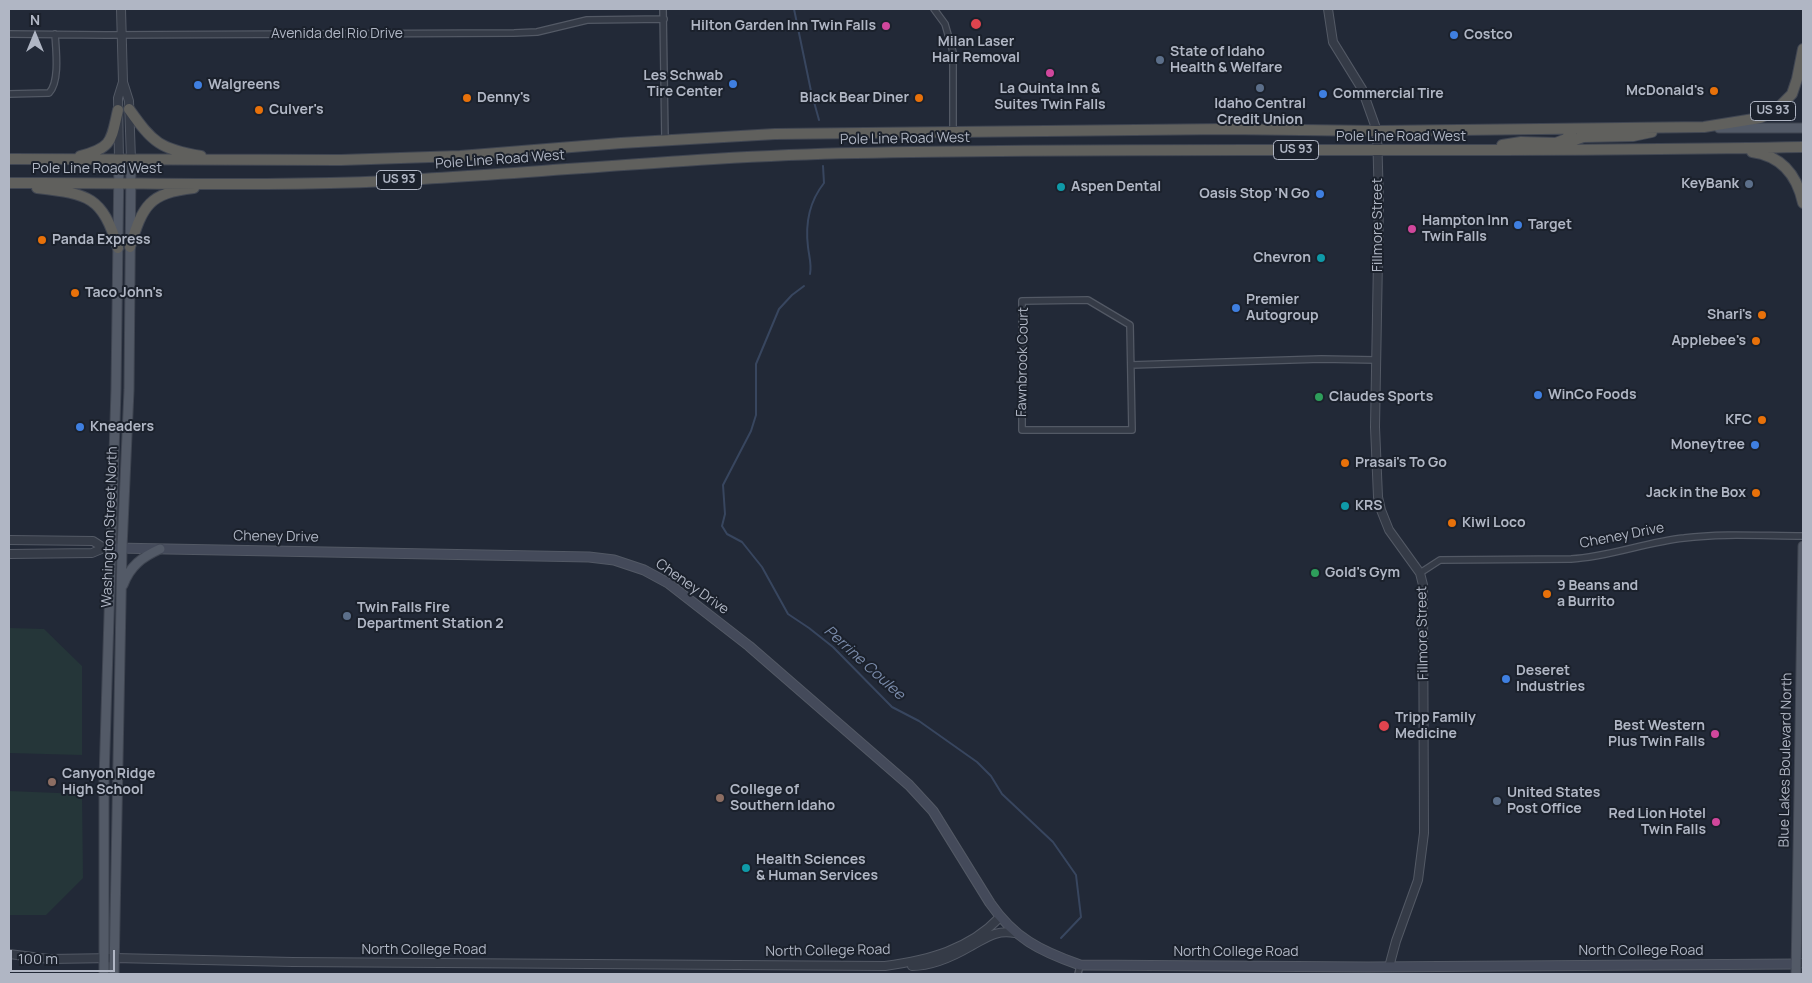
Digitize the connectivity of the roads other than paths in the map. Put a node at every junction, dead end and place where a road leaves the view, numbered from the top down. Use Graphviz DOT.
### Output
graph roads {
  1 [pos="121,9"];
  2 [pos="663,9"];
  3 [pos="934,9"];
  4 [pos="1328,9"];
  5 [pos="664,19"];
  6 [pos="9,34"];
  7 [pos="56,34"];
  8 [pos="122,35"];
  9 [pos="1803,50"];
  10 [pos="122,82"];
  11 [pos="9,94"];
  12 [pos="130,109"];
  13 [pos="118,110"];
  14 [pos="1704,127"];
  15 [pos="1678,128"];
  16 [pos="1803,128"];
  17 [pos="1574,129"];
  18 [pos="1376,131"];
  19 [pos="953,132"];
  20 [pos="664,140"];
  21 [pos="1803,146"];
  22 [pos="1708,149"];
  23 [pos="1378,150"];
  24 [pos="1564,150"];
  25 [pos="1466,151"];
  26 [pos="9,159"];
  27 [pos="70,159"];
  28 [pos="119,160"];
  29 [pos="131,160"];
  30 [pos="229,160"];
  31 [pos="119,182"];
  32 [pos="131,182"];
  33 [pos="236,183"];
  34 [pos="9,184"];
  35 [pos="1803,203"];
  36 [pos="130,247"];
  37 [pos="118,248"];
  38 [pos="1376,360"];
  39 [pos="1131,365"];
  40 [pos="1803,536"];
  41 [pos="9,540"];
  42 [pos="1803,546"];
  43 [pos="107,548"];
  44 [pos="122,548"];
  45 [pos="160,549"];
  46 [pos="9,554"];
  47 [pos="1420,573"];
  48 [pos="121,592"];
  49 [pos="1802,708"];
  50 [pos="1000,918"];
  51 [pos="1015,933"];
  52 [pos="9,954"];
  53 [pos="104,958"];
  54 [pos="114,958"];
  55 [pos="1800,963"];
  56 [pos="886,966"];
  57 [pos="1079,970"];
  58 [pos="1388,970"];
  59 [pos="104,974"];
  60 [pos="114,974"];
  61 [pos="1796,974"];
  1 -- 8 [label="street, Washington Street North"];
  2 -- 5 [label="street"];
  3 -- 19 [label="street"];
  4 -- 18 [label="street, Fillmore Street"];
  5 -- 8 [label="street, Avenida del Rio Drive"];
  5 -- 20 [label="street"];
  6 -- 7 [label="street, Avenida del Rio Drive"];
  7 -- 8 [label="street, Avenida del Rio Drive"];
  7 -- 11 [label="street"];
  8 -- 10 [label="street, Washington Street North"];
  9 -- 14 [label="highway, US 93"];
  10 -- 12 [label="street, Washington Street North"];
  10 -- 13 [label="street, Washington Street North"];
  12 -- 29 [label="street, Washington Street North"];
  12 -- 30 [label="highway"];
  13 -- 27 [label="highway"];
  13 -- 28 [label="street, Washington Street North"];
  14 -- 15 [label="highway, Pole Line Road West / US 93"];
  14 -- 16 [label="main road, Pole Line Road West"];
  15 -- 17 [label="highway, Pole Line Road West / US 93"];
  15 -- 24 [label="highway"];
  17 -- 18 [label="highway, Pole Line Road West / US 93"];
  17 -- 25 [label="highway"];
  18 -- 19 [label="highway, Pole Line Road West / US 93"];
  18 -- 23 [label="street, Fillmore Street"];
  19 -- 20 [label="highway, Pole Line Road West / US 93"];
  20 -- 30 [label="highway, Pole Line Road West / US 93"];
  21 -- 22 [label="highway, Pole Line Road West / US 93"];
  22 -- 24 [label="highway, Pole Line Road West / US 93"];
  22 -- 35 [label="highway"];
  23 -- 25 [label="highway, Pole Line Road West / US 93"];
  23 -- 33 [label="highway, Pole Line Road West / US 93"];
  23 -- 38 [label="street, Fillmore Street"];
  24 -- 25 [label="highway, Pole Line Road West / US 93"];
  26 -- 27 [label="highway, Pole Line Road West / US 93"];
  27 -- 28 [label="highway, Pole Line Road West / US 93"];
  28 -- 29 [label="highway, Pole Line Road West / US 93"];
  28 -- 31 [label="main road, Washington Street North"];
  29 -- 30 [label="highway, Pole Line Road West / US 93"];
  29 -- 32 [label="main road, Washington Street North"];
  31 -- 32 [label="highway, Pole Line Road West / US 93"];
  31 -- 34 [label="highway, Pole Line Road West / US 93"];
  31 -- 37 [label="main road, Washington Street North"];
  32 -- 33 [label="highway, Pole Line Road West / US 93"];
  32 -- 36 [label="main road, Washington Street North"];
  33 -- 36 [label="highway"];
  34 -- 37 [label="highway"];
  36 -- 44 [label="main road, Washington Street North"];
  37 -- 43 [label="main road, Washington Street North"];
  38 -- 39 [label="street"];
  38 -- 47 [label="street, Fillmore Street"];
  39 -- 39 [label="street, Fawnbrook Court"];
  40 -- 47 [label="street, Cheney Drive"];
  41 -- 43 [label="street"];
  42 -- 49 [label="main road, Blue Lakes Boulevard North"];
  43 -- 44 [label="main road, Cheney Drive"];
  43 -- 46 [label="street"];
  43 -- 53 [label="main road, Washington Street North"];
  44 -- 45 [label="main road, Cheney Drive"];
  44 -- 48 [label="main road, Washington Street North"];
  45 -- 48 [label="main road"];
  45 -- 50 [label="main road, Cheney Drive"];
  47 -- 58 [label="street, Fillmore Street"];
  48 -- 54 [label="main road, Washington Street North"];
  49 -- 55 [label="main road, Blue Lakes Boulevard North"];
  50 -- 51 [label="main road, North College Road"];
  50 -- 56 [label="street, North College Road"];
  51 -- 56 [label="street"];
  51 -- 57 [label="main road, North College Road"];
  52 -- 53 [label="street, North College Road"];
  53 -- 54 [label="street, North College Road"];
  53 -- 59 [label="main road, Washington Street North"];
  54 -- 56 [label="street, North College Road"];
  54 -- 60 [label="main road, Washington Street North"];
  55 -- 58 [label="main road, North College Road"];
  55 -- 61 [label="main road, Blue Lakes Boulevard North"];
  57 -- 58 [label="main road, North College Road"];
}
